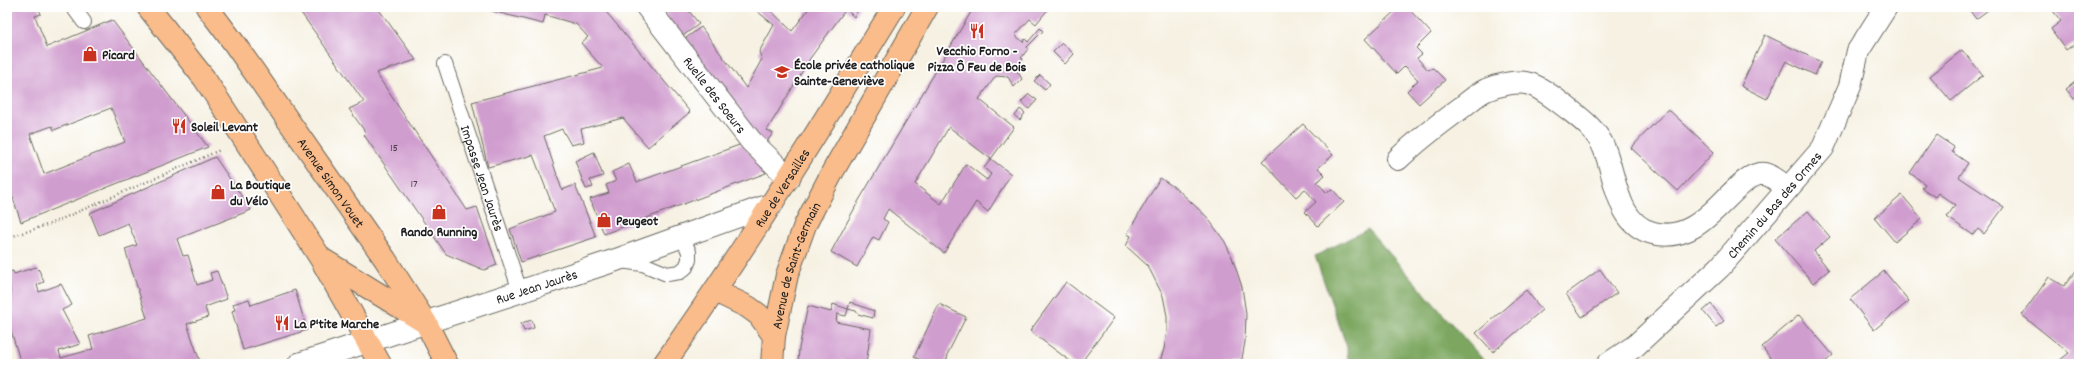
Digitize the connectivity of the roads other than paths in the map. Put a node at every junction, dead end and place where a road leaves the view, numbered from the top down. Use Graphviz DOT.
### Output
graph roads {
  1 [pos="73,7"];
  2 [pos="148,7"];
  3 [pos="207,7"];
  4 [pos="648,7"];
  5 [pos="894,7"];
  6 [pos="928,7"];
  7 [pos="1886,7"];
  8 [pos="84,22"];
  9 [pos="445,64"];
  10 [pos="1398,159"];
  11 [pos="789,178"];
  12 [pos="1788,188"];
  13 [pos="772,204"];
  14 [pos="682,236"];
  15 [pos="321,259"];
  16 [pos="616,260"];
  17 [pos="520,291"];
  18 [pos="716,291"];
  19 [pos="426,323"];
  20 [pos="774,336"];
  21 [pos="367,342"];
  22 [pos="299,364"];
  23 [pos="380,364"];
  24 [pos="392,364"];
  25 [pos="447,364"];
  26 [pos="664,364"];
  27 [pos="772,364"];
  28 [pos="1608,364"];
  1 -- 8 [label="lane"];
  2 -- 15 [label="main road"];
  3 -- 19 [label="main road, Avenue Simon Vouet"];
  4 -- 11 [label="street, Ruelle des Soeurs"];
  5 -- 11 [label="main road, Rue de Versailles"];
  6 -- 20 [label="main road, Avenue de Saint-Germain"];
  7 -- 12 [label="street, Chemin du Bas des Ormes"];
  9 -- 17 [label="lane, Impasse Jean Jaurès"];
  10 -- 12 [label="street"];
  11 -- 13 [label="main road, Rue de Versailles"];
  12 -- 28 [label="street, Chemin du Bas des Ormes"];
  13 -- 14 [label="street, Rue Jean Jaurès"];
  13 -- 18 [label="main road, Rue de Versailles"];
  14 -- 16 [label="street, Rue Jean Jaurès"];
  14 -- 16 [label="lane"];
  15 -- 19 [label="main road"];
  15 -- 21 [label="main road"];
  16 -- 17 [label="street, Rue Jean Jaurès"];
  17 -- 19 [label="street, Rue Jean Jaurès"];
  18 -- 20 [label="main road"];
  18 -- 26 [label="main road, Rue de Versailles"];
  19 -- 21 [label="street, Rue Jean Jaurès"];
  19 -- 25 [label="main road, Avenue Simon Vouet"];
  20 -- 27 [label="main road, Avenue de Saint-Germain"];
  21 -- 22 [label="street, Rue Jean Jaurès"];
  21 -- 23 [label="main road"];
  21 -- 24 [label="main road"];
}
